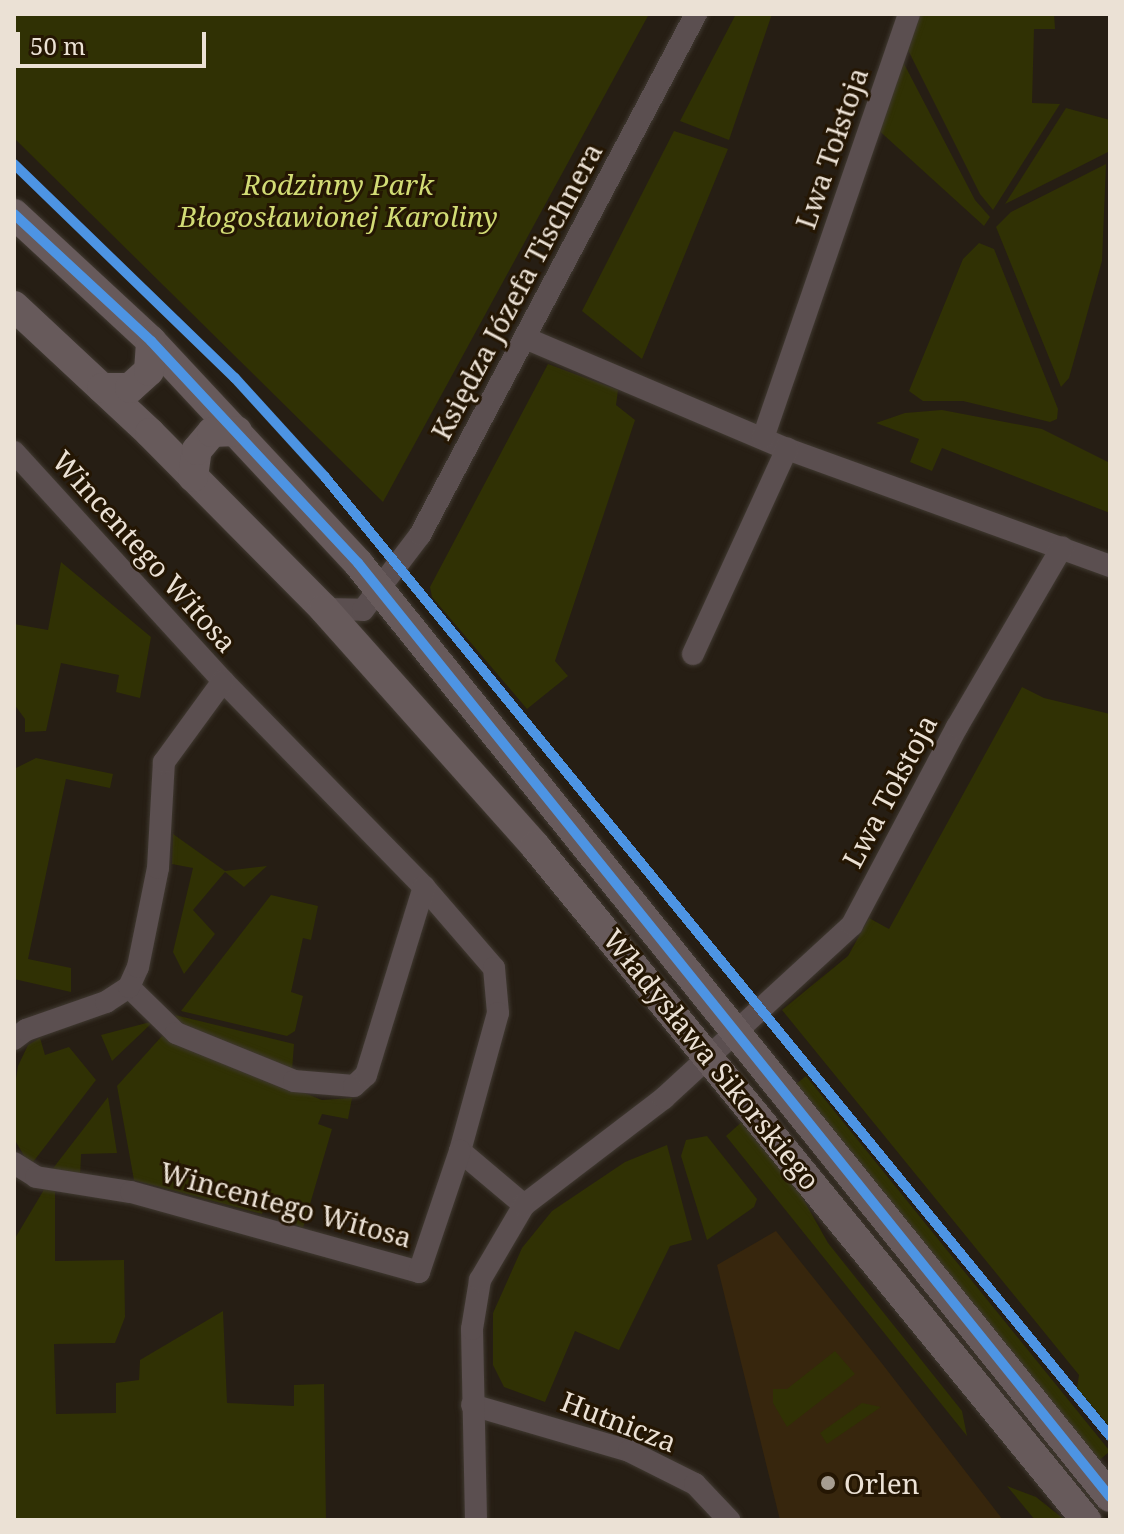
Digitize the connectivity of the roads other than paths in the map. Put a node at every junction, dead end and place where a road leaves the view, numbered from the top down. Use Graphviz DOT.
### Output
graph roads {
  1 [pos="696,14"];
  2 [pos="909,14"];
  3 [pos="14,214"];
  4 [pos="14,306"];
  5 [pos="525,338"];
  6 [pos="151,341"];
  7 [pos="102,388"];
  8 [pos="237,431"];
  9 [pos="763,438"];
  10 [pos="787,449"];
  11 [pos="17,461"];
  12 [pos="193,477"];
  13 [pos="1062,547"];
  14 [pos="1110,566"];
  15 [pos="381,591"];
  16 [pos="324,609"];
  17 [pos="693,654"];
  18 [pos="223,681"];
  19 [pos="424,887"];
  20 [pos="129,987"];
  21 [pos="732,1031"];
  22 [pos="14,1039"];
  23 [pos="710,1054"];
  24 [pos="460,1151"];
  25 [pos="14,1163"];
  26 [pos="524,1205"];
  27 [pos="472,1405"];
  28 [pos="1110,1497"];
  29 [pos="476,1520"];
  30 [pos="729,1520"];
  31 [pos="1086,1520"];
  1 -- 5 [label="street, Księdza Józefa Tischnera"];
  2 -- 9 [label="street, Lwa Tołstoja"];
  3 -- 6 [label="street, Władysława Sikorskiego"];
  4 -- 7 [label="street, Władysława Sikorskiego"];
  5 -- 9 [label="street"];
  5 -- 15 [label="street, Księdza Józefa Tischnera"];
  6 -- 7 [label="street"];
  6 -- 8 [label="street, Władysława Sikorskiego"];
  7 -- 12 [label="street, Władysława Sikorskiego"];
  8 -- 12 [label="street"];
  8 -- 15 [label="street, Władysława Sikorskiego"];
  9 -- 10 [label="street"];
  10 -- 13 [label="street"];
  10 -- 17 [label="street"];
  11 -- 18 [label="street, Wincentego Witosa"];
  12 -- 16 [label="street, Władysława Sikorskiego"];
  13 -- 14 [label="street"];
  13 -- 21 [label="street, Lwa Tołstoja"];
  15 -- 16 [label="street"];
  15 -- 21 [label="street, Władysława Sikorskiego"];
  16 -- 23 [label="street, Władysława Sikorskiego"];
  18 -- 19 [label="street, Wincentego Witosa"];
  18 -- 20 [label="street, Wincentego Witosa"];
  19 -- 20 [label="street"];
  19 -- 24 [label="street, Wincentego Witosa"];
  20 -- 22 [label="street"];
  21 -- 23 [label="street, Lwa Tołstoja"];
  21 -- 28 [label="street, Władysława Sikorskiego"];
  23 -- 26 [label="street, Lwa Tołstoja"];
  23 -- 31 [label="street, Władysława Sikorskiego"];
  24 -- 25 [label="street, Wincentego Witosa"];
  24 -- 26 [label="street"];
  26 -- 27 [label="street"];
  27 -- 29 [label="street"];
  27 -- 30 [label="street, Hutnicza"];
}
